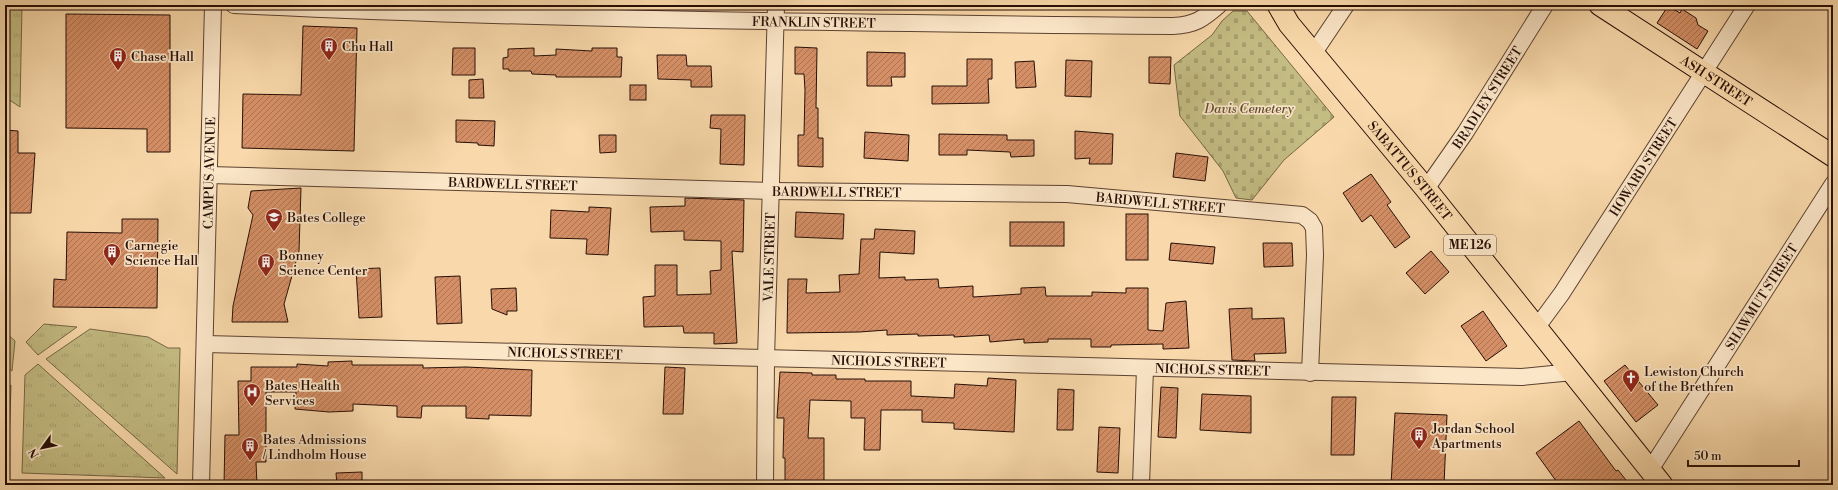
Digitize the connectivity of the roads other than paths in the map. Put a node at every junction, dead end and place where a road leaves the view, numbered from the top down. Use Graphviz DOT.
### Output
graph roads {
  1 [pos="213,5"];
  2 [pos="234,5"];
  3 [pos="776,5"];
  4 [pos="1220,5"];
  5 [pos="1278,5"];
  6 [pos="1346,5"];
  7 [pos="1545,5"];
  8 [pos="1600,5"];
  9 [pos="1747,5"];
  10 [pos="776,22"];
  11 [pos="1313,54"];
  12 [pos="1704,72"];
  13 [pos="1833,156"];
  14 [pos="209,175"];
  15 [pos="1833,184"];
  16 [pos="1426,189"];
  17 [pos="770,191"];
  18 [pos="1537,327"];
  19 [pos="205,344"];
  20 [pos="766,359"];
  21 [pos="1145,368"];
  22 [pos="1310,372"];
  23 [pos="1573,372"];
  24 [pos="1656,477"];
  25 [pos="201,485"];
  26 [pos="765,485"];
  27 [pos="1141,485"];
  1 -- 14 [label="street, CAMPUS AVENUE"];
  2 -- 10 [label="street, FRANKLIN STREET"];
  3 -- 10 [label="street, VALE STREET"];
  4 -- 10 [label="street, FRANKLIN STREET"];
  5 -- 11 [label="main road, SABATTUS STREET / ME 126"];
  6 -- 11 [label="street"];
  7 -- 16 [label="street, BRADLEY STREET"];
  8 -- 12 [label="main road, ASH STREET"];
  9 -- 12 [label="street, HOWARD STREET"];
  10 -- 17 [label="street, VALE STREET"];
  11 -- 16 [label="main road, SABATTUS STREET / ME 126"];
  12 -- 13 [label="main road, ASH STREET"];
  12 -- 18 [label="street, HOWARD STREET"];
  14 -- 17 [label="street, BARDWELL STREET"];
  14 -- 19 [label="street, CAMPUS AVENUE"];
  15 -- 24 [label="street, SHAWMUT STREET"];
  16 -- 18 [label="main road, SABATTUS STREET / ME 126"];
  17 -- 20 [label="street, VALE STREET"];
  17 -- 22 [label="street, BARDWELL STREET"];
  18 -- 23 [label="main road, SABATTUS STREET / ME 126"];
  19 -- 20 [label="street, NICHOLS STREET"];
  19 -- 25 [label="street, CAMPUS AVENUE"];
  20 -- 21 [label="street, NICHOLS STREET"];
  20 -- 26 [label="street, VALE STREET"];
  21 -- 22 [label="street, NICHOLS STREET"];
  21 -- 27 [label="street"];
  22 -- 23 [label="street, NICHOLS STREET"];
  23 -- 24 [label="main road, SABATTUS STREET / ME 126"];
}
